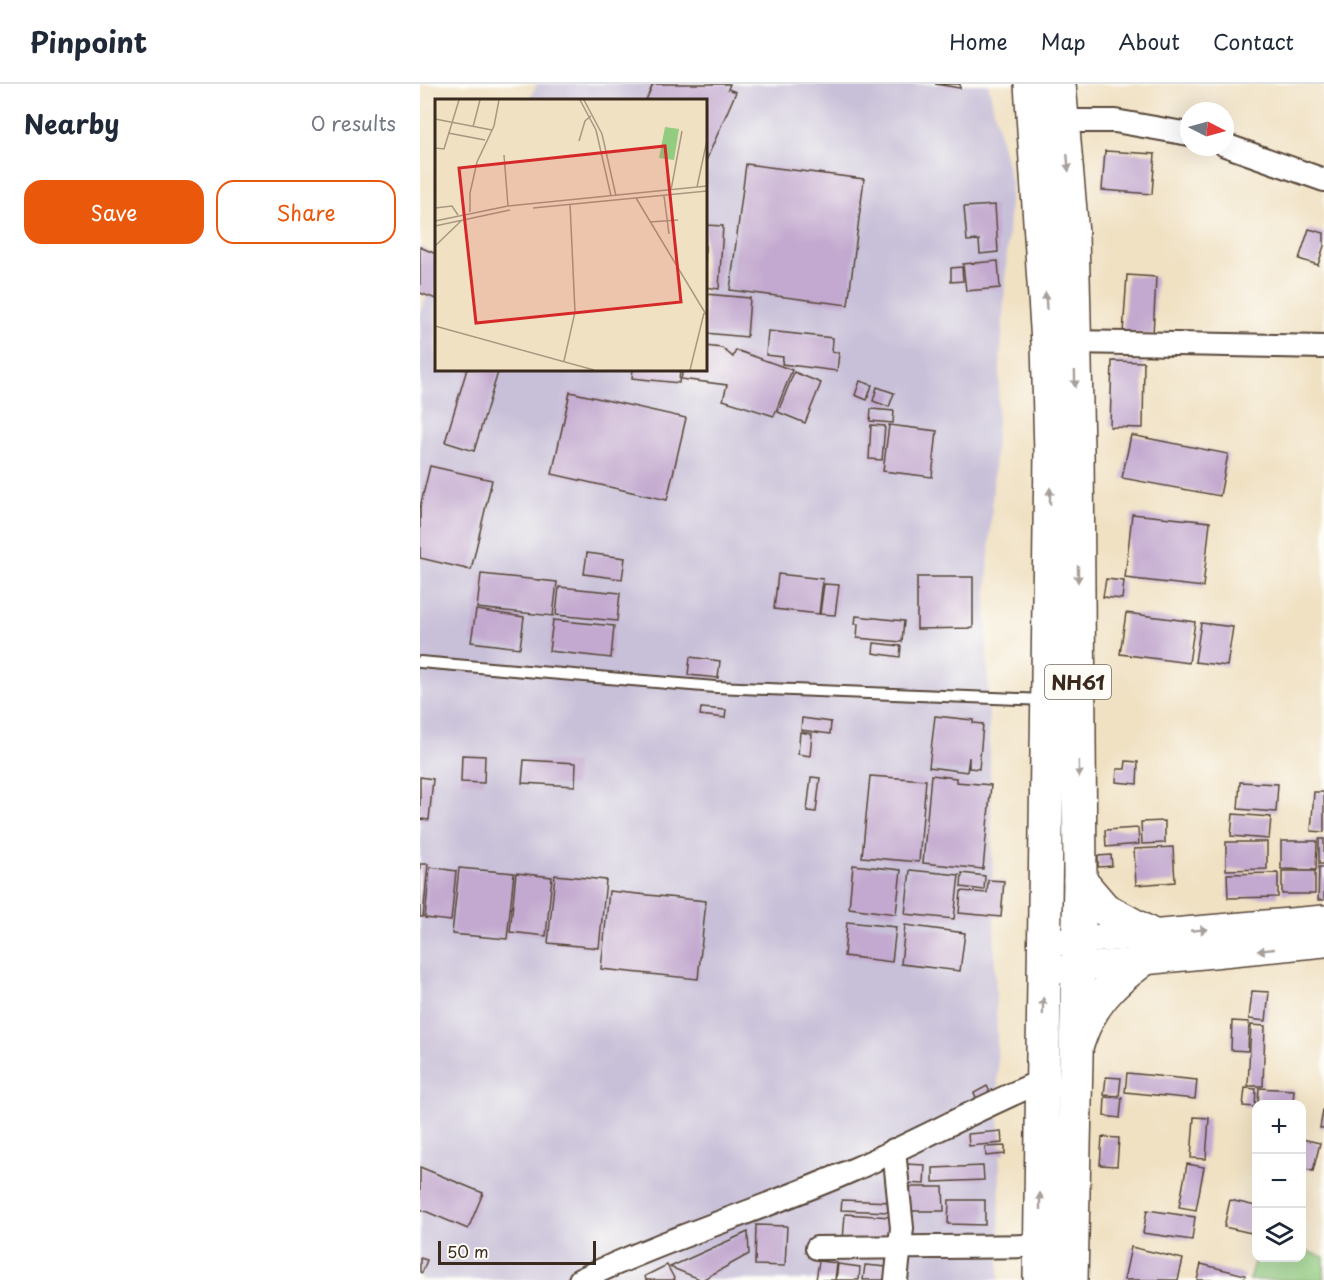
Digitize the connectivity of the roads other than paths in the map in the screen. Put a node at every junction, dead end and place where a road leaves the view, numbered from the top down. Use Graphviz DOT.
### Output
graph roads {
  1 [pos="1049,96"];
  2 [pos="1180,132"];
  3 [pos="1234,148"];
  4 [pos="1324,180"];
  5 [pos="1074,342"];
  6 [pos="1324,347"];
  7 [pos="1064,661"];
  8 [pos="420,662"];
  9 [pos="1048,700"];
  10 [pos="1080,881"];
  11 [pos="1324,919"];
  12 [pos="1324,944"];
  13 [pos="1145,949"];
  14 [pos="1077,955"];
  15 [pos="1044,957"];
  16 [pos="1075,1053"];
  17 [pos="1042,1081"];
  18 [pos="894,1150"];
  19 [pos="1040,1246"];
  20 [pos="817,1248"];
  21 [pos="901,1248"];
  22 [pos="580,1280"];
  23 [pos="896,1280"];
  24 [pos="1040,1280"];
  25 [pos="1071,1280"];
  1 -- 2 [label="street"];
  1 -- 5 [label="highway, NH61, one-way"];
  7 -- 1 [label="highway, NH61, one-way"];
  3 -- 4 [label="street"];
  5 -- 6 [label="street"];
  5 -- 7 [label="highway, NH61, one-way"];
  7 -- 9 [label="highway, NH61"];
  7 -- 10 [label="highway, NH61, one-way"];
  8 -- 9 [label="lane"];
  9 -- 15 [label="highway, NH61"];
  10 -- 13 [label="highway"];
  10 -- 14 [label="highway, NH61"];
  13 -- 11 [label="street, one-way"];
  12 -- 13 [label="street, one-way"];
  13 -- 14 [label="street"];
  13 -- 16 [label="highway"];
  14 -- 15 [label="street"];
  14 -- 16 [label="highway, NH61"];
  17 -- 15 [label="highway, NH61, one-way"];
  16 -- 25 [label="highway, NH61"];
  17 -- 18 [label="street"];
  19 -- 17 [label="highway, NH61, one-way"];
  18 -- 21 [label="street"];
  18 -- 22 [label="street"];
  19 -- 21 [label="street"];
  19 -- 24 [label="highway, NH61"];
  20 -- 21 [label="street"];
  21 -- 23 [label="street"];
}
